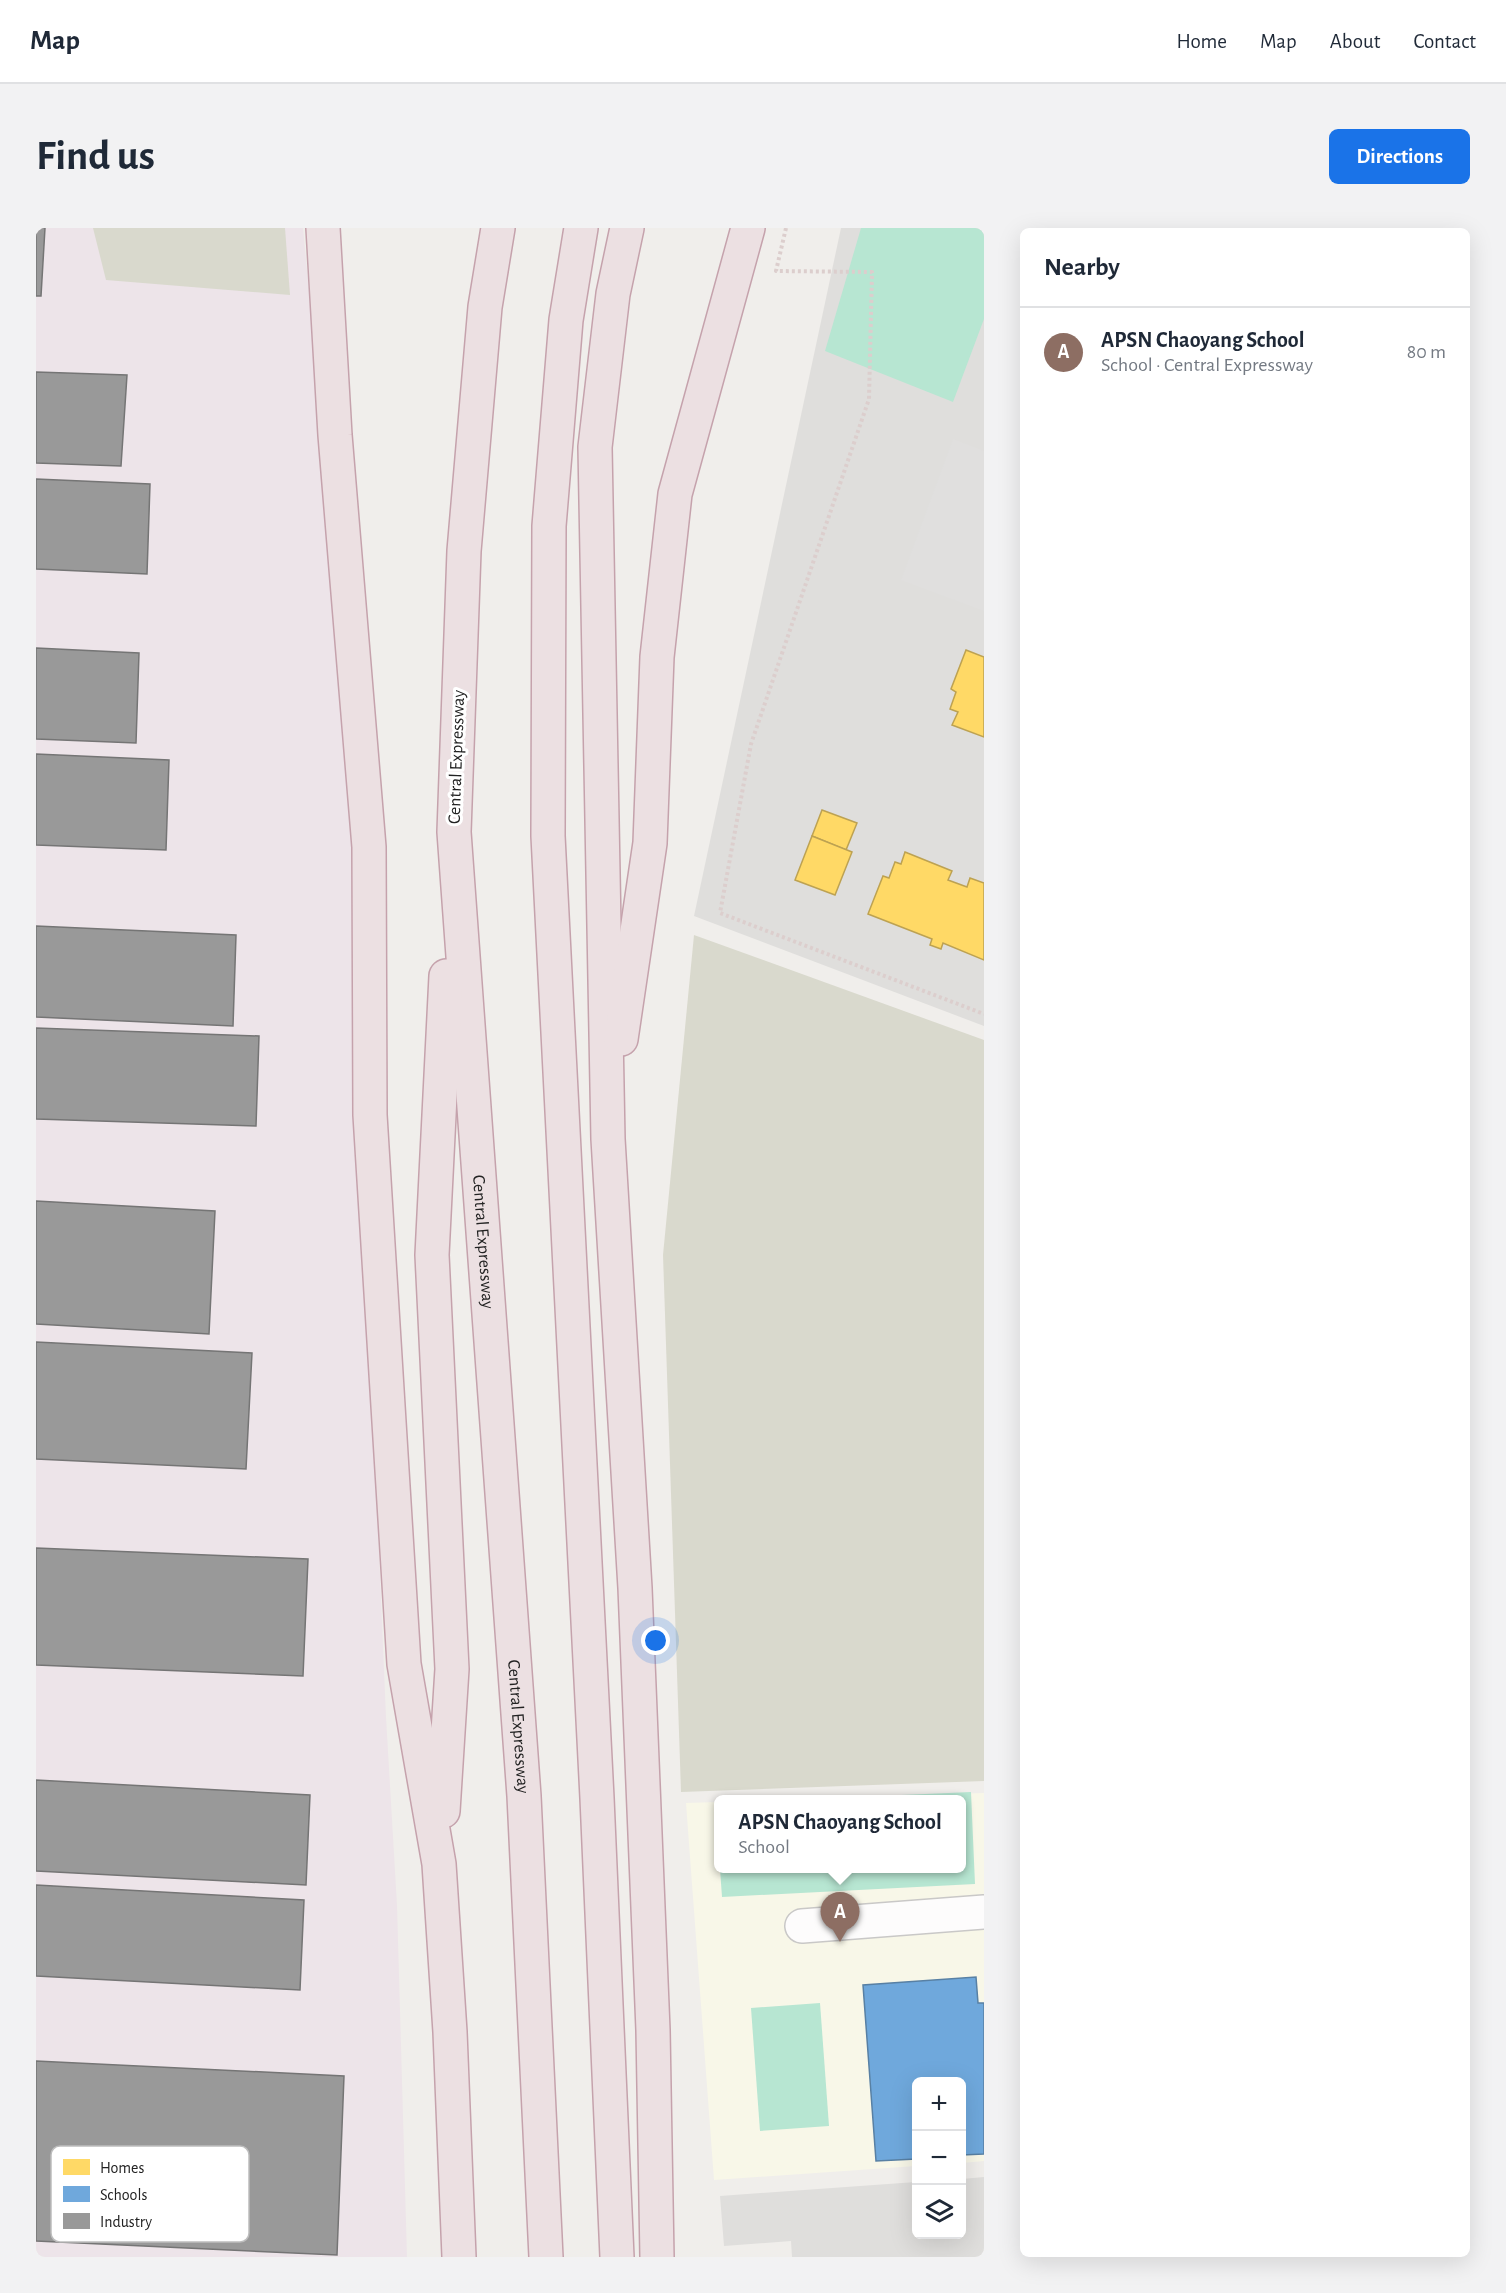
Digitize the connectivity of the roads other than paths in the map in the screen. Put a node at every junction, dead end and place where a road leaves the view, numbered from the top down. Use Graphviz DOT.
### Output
graph roads {
  1 [pos="323,228"];
  2 [pos="498,228"];
  3 [pos="581,228"];
  4 [pos="627,228"];
  5 [pos="748,228"];
  6 [pos="454,832"];
  7 [pos="608,1139"];
  8 [pos="440,1864"];
  9 [pos="984,1912"];
  10 [pos="802,1926"];
  11 [pos="459,2257"];
  12 [pos="546,2257"];
  13 [pos="617,2257"];
  14 [pos="657,2257"];
  1 -- 8 [label="highway"];
  2 -- 6 [label="highway, Central Expressway"];
  3 -- 13 [label="highway"];
  4 -- 7 [label="highway"];
  5 -- 7 [label="highway"];
  6 -- 8 [label="highway"];
  6 -- 12 [label="highway, Central Expressway"];
  7 -- 14 [label="highway"];
  8 -- 11 [label="highway"];
  9 -- 10 [label="lane"];
}
